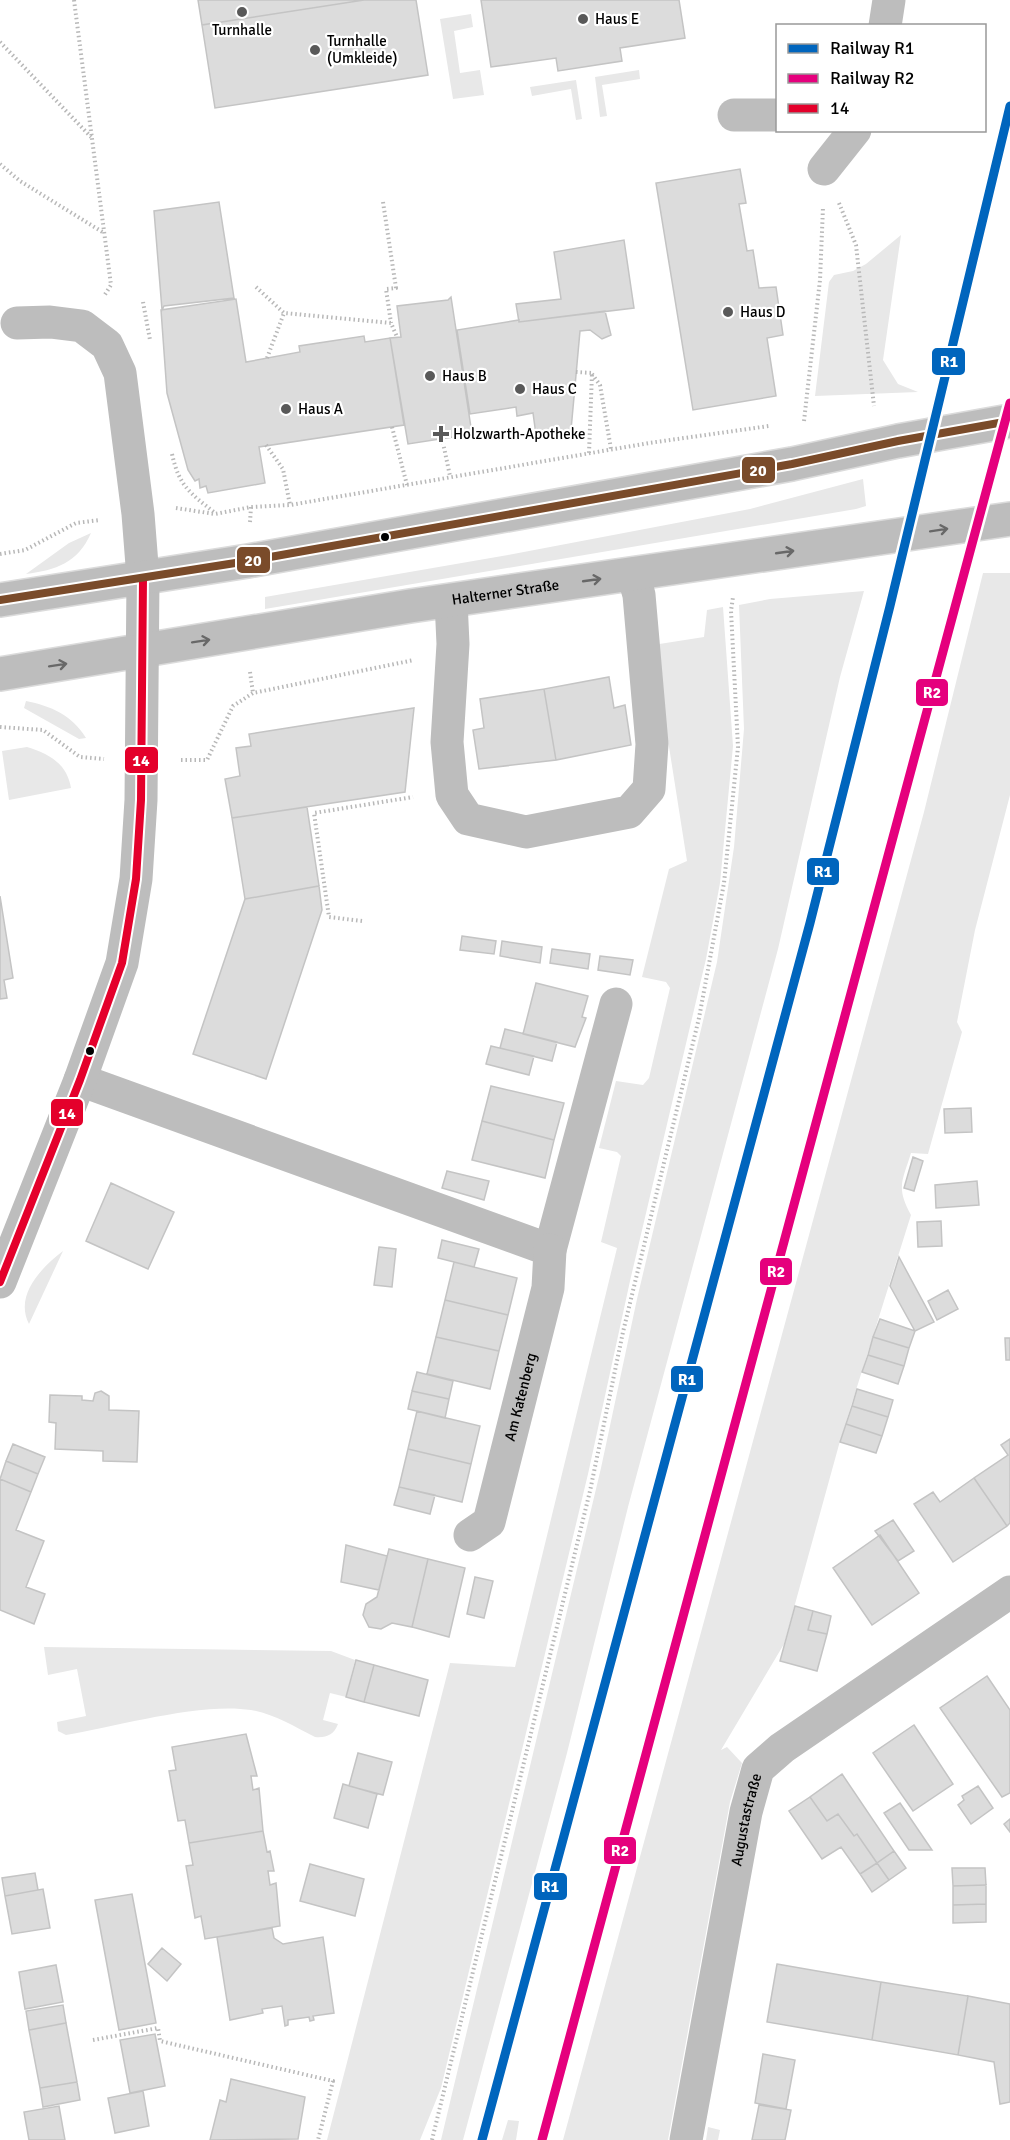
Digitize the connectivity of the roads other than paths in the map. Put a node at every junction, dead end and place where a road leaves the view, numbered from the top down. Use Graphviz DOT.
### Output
graph roads {
  1 [pos="889,0"];
  2 [pos="885,24"];
  3 [pos="734,114"];
  4 [pos="776,115"];
  5 [pos="853,132"];
  6 [pos="824,169"];
  7 [pos="17,323"];
  8 [pos="1010,421"];
  9 [pos="1010,519"];
  10 [pos="633,574"];
  11 [pos="143,578"];
  12 [pos="0,600"];
  13 [pos="451,601"];
  14 [pos="144,651"];
  15 [pos="0,674"];
  16 [pos="616,1004"];
  17 [pos="80,1080"];
  18 [pos="550,1250"];
  19 [pos="0,1282"];
  20 [pos="470,1535"];
  21 [pos="1010,1592"];
  22 [pos="686,2140"];
  1 -- 2 [label="street"];
  3 -- 4 [label="street"];
  5 -- 6 [label="street"];
  7 -- 11 [label="street"];
  8 -- 11 [label="street"];
  10 -- 9 [label="street, Halterner Straße, one-way"];
  13 -- 10 [label="street, Halterner Straße, one-way"];
  10 -- 13 [label="street"];
  11 -- 12 [label="street"];
  11 -- 14 [label="street"];
  14 -- 13 [label="street, Halterner Straße, one-way"];
  15 -- 14 [label="street, Halterner Straße, one-way"];
  14 -- 17 [label="street"];
  16 -- 18 [label="street, Am Katenberg"];
  17 -- 18 [label="street"];
  17 -- 19 [label="street"];
  18 -- 20 [label="street, Am Katenberg"];
  21 -- 22 [label="street, Augustastraße"];
}
